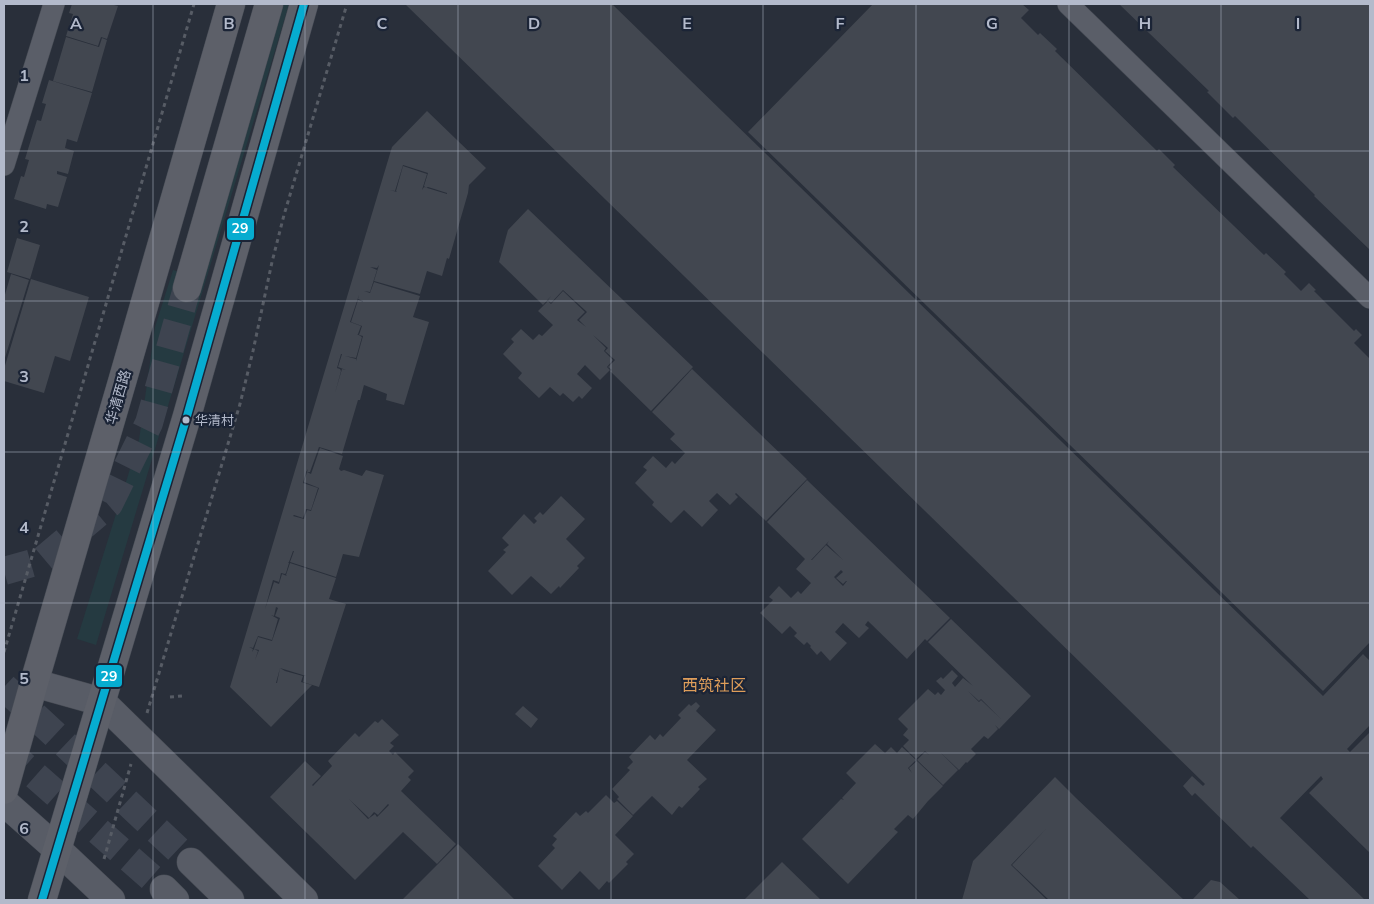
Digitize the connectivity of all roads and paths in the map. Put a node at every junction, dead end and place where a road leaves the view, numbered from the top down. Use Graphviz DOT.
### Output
graph roads {
  1 [pos="54,4"];
  2 [pos="194,4"];
  3 [pos="231,4"];
  4 [pos="269,4"];
  5 [pos="304,4"];
  6 [pos="347,4"];
  7 [pos="1068,4"];
  8 [pos="4,165"];
  9 [pos="187,288"];
  10 [pos="1370,298"];
  11 [pos="4,652"];
  12 [pos="34,683"];
  13 [pos="182,696"];
  14 [pos="170,697"];
  15 [pos="102,702"];
  16 [pos="139,739"];
  17 [pos="4,790"];
  18 [pos="4,802"];
  19 [pos="58,850"];
  20 [pos="191,862"];
  21 [pos="103,893"];
  22 [pos="42,900"];
  23 [pos="230,900"];
  24 [pos="304,900"];
  1 -- 8 [label="street"];
  2 -- 11 [label="path"];
  3 -- 12 [label="main road, 华清西路"];
  4 -- 9 [label="main road"];
  5 -- 15 [label="main road"];
  6 -- 16 [label="path"];
  7 -- 10 [label="street"];
  12 -- 15 [label="main road"];
  12 -- 17 [label="main road, 华清西路"];
  13 -- 14 [label="path"];
  15 -- 16 [label="main road"];
  15 -- 19 [label="main road"];
  16 -- 21 [label="path"];
  16 -- 24 [label="main road"];
  18 -- 19 [label="main road"];
  19 -- 21 [label="main road"];
  19 -- 22 [label="main road"];
  20 -- 23 [label="main road"];
}
